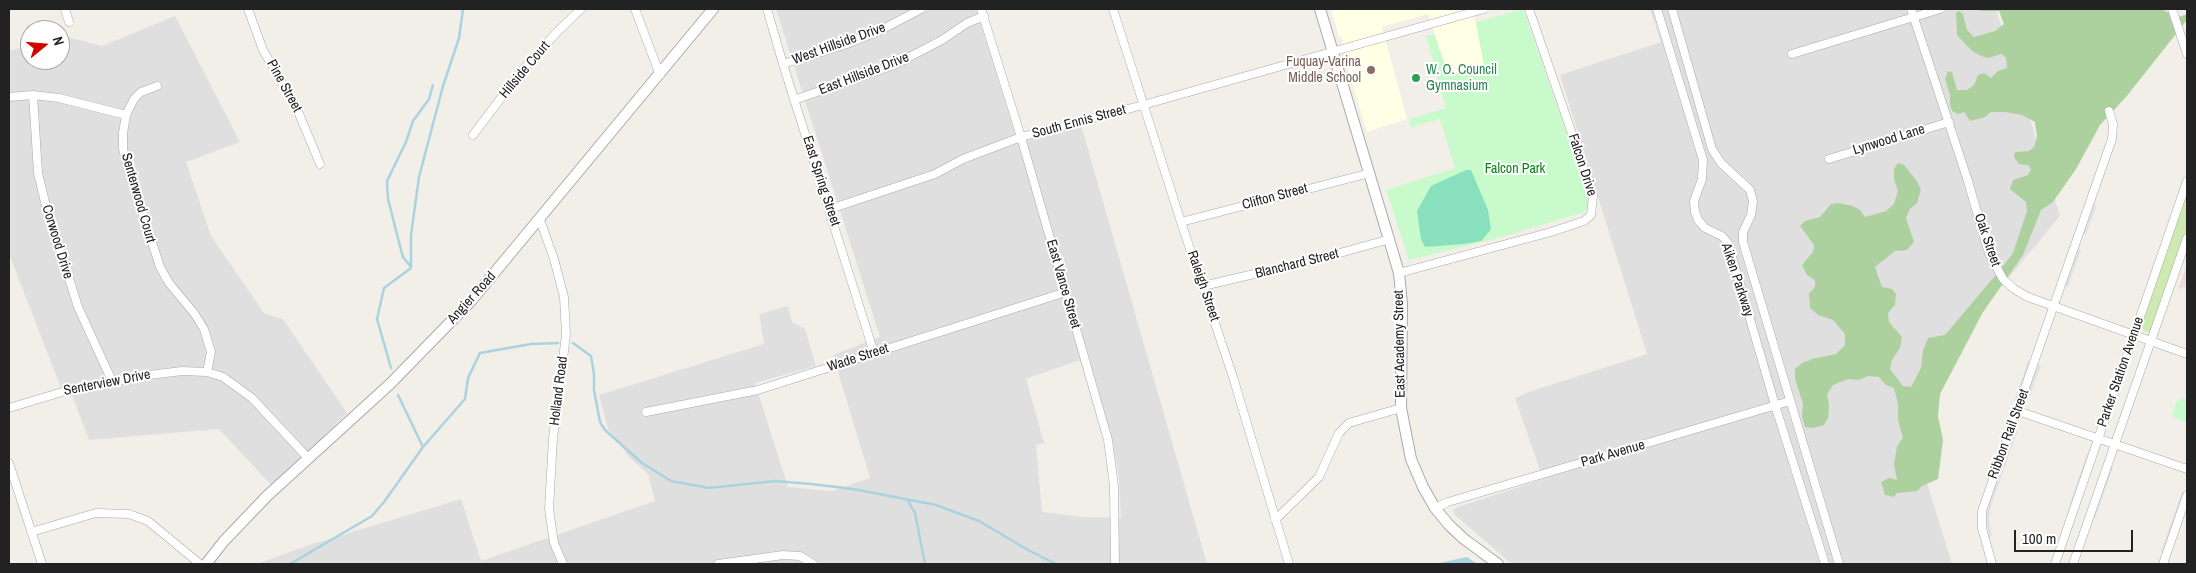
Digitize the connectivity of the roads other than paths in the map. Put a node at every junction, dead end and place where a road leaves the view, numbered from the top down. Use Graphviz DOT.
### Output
graph roads {
  1 [pos="248,9"];
  2 [pos="581,9"];
  3 [pos="635,9"];
  4 [pos="713,9"];
  5 [pos="767,9"];
  6 [pos="921,9"];
  7 [pos="1113,9"];
  8 [pos="1320,9"];
  9 [pos="1484,9"];
  10 [pos="1529,9"];
  11 [pos="1657,9"];
  12 [pos="1672,9"];
  13 [pos="1940,9"];
  14 [pos="2172,9"];
  15 [pos="983,12"];
  16 [pos="1913,13"];
  17 [pos="1333,51"];
  18 [pos="1792,54"];
  19 [pos="2187,54"];
  20 [pos="783,64"];
  21 [pos="660,75"];
  22 [pos="157,86"];
  23 [pos="33,95"];
  24 [pos="9,97"];
  25 [pos="794,100"];
  26 [pos="1144,105"];
  27 [pos="2109,111"];
  28 [pos="126,115"];
  29 [pos="1949,122"];
  30 [pos="473,135"];
  31 [pos="1021,137"];
  32 [pos="1716,155"];
  33 [pos="1702,159"];
  34 [pos="1829,159"];
  35 [pos="320,164"];
  36 [pos="1370,172"];
  37 [pos="2187,181"];
  38 [pos="830,209"];
  39 [pos="540,220"];
  40 [pos="1181,222"];
  41 [pos="2187,238"];
  42 [pos="1390,240"];
  43 [pos="1743,242"];
  44 [pos="1729,246"];
  45 [pos="1399,273"];
  46 [pos="1203,286"];
  47 [pos="1066,292"];
  48 [pos="2054,306"];
  49 [pos="2134,334"];
  50 [pos="2152,341"];
  51 [pos="874,353"];
  52 [pos="2187,354"];
  53 [pos="207,372"];
  54 [pos="112,381"];
  55 [pos="1790,401"];
  56 [pos="1775,405"];
  57 [pos="9,408"];
  58 [pos="1401,408"];
  59 [pos="2018,411"];
  60 [pos="646,412"];
  61 [pos="2098,438"];
  62 [pos="2115,444"];
  63 [pos="308,458"];
  64 [pos="9,463"];
  65 [pos="2187,470"];
  66 [pos="2187,495"];
  67 [pos="1436,508"];
  68 [pos="1275,520"];
  69 [pos="31,532"];
  70 [pos="42,564"];
  71 [pos="200,564"];
  72 [pos="206,564"];
  73 [pos="563,564"];
  74 [pos="718,564"];
  75 [pos="813,564"];
  76 [pos="1115,564"];
  77 [pos="1289,564"];
  78 [pos="1498,564"];
  79 [pos="1825,564"];
  80 [pos="1840,564"];
  81 [pos="1992,564"];
  82 [pos="2055,564"];
  83 [pos="2073,564"];
  84 [pos="2163,564"];
  1 -- 35 [label="street, Pine Street"];
  2 -- 30 [label="street, Hillside Court"];
  3 -- 21 [label="street"];
  4 -- 21 [label="street, Angier Road"];
  5 -- 20 [label="street, East Spring Street"];
  6 -- 20 [label="street, West Hillside Drive"];
  7 -- 26 [label="street, Raleigh Street"];
  8 -- 17 [label="street, East Academy Street"];
  9 -- 17 [label="street, South Ennis Street"];
  10 -- 45 [label="street, Falcon Drive"];
  11 -- 33 [label="street, Aiken Parkway"];
  12 -- 32 [label="street, Aiken Parkway"];
  13 -- 16 [label="street"];
  14 -- 19 [label="street"];
  15 -- 25 [label="street, East Hillside Drive"];
  15 -- 31 [label="street, East Vance Street"];
  16 -- 18 [label="street"];
  16 -- 29 [label="street, Oak Street"];
  17 -- 26 [label="street, South Ennis Street"];
  17 -- 36 [label="street, East Academy Street"];
  20 -- 25 [label="street, East Spring Street"];
  21 -- 39 [label="street, Angier Road"];
  22 -- 28 [label="street, Senterwood Court"];
  23 -- 24 [label="street"];
  23 -- 28 [label="street"];
  23 -- 54 [label="street, Corwood Drive"];
  25 -- 38 [label="street, East Spring Street"];
  26 -- 31 [label="street, South Ennis Street"];
  26 -- 40 [label="street, Raleigh Street"];
  27 -- 48 [label="street, Ribbon Rail Street"];
  28 -- 53 [label="street, Senterwood Court"];
  29 -- 34 [label="street, Lynwood Lane"];
  29 -- 48 [label="street, Oak Street"];
  31 -- 38 [label="street, South Ennis Street"];
  31 -- 47 [label="street, East Vance Street"];
  32 -- 33 [label="street"];
  32 -- 43 [label="street, Aiken Parkway"];
  33 -- 44 [label="street, Aiken Parkway"];
  36 -- 40 [label="street, Clifton Street"];
  36 -- 42 [label="street, East Academy Street"];
  37 -- 49 [label="street, Parker Station Avenue"];
  38 -- 51 [label="street, East Spring Street"];
  39 -- 63 [label="street, Angier Road"];
  39 -- 73 [label="street, Holland Road"];
  40 -- 46 [label="street, Raleigh Street"];
  41 -- 50 [label="street, Parker Station Avenue"];
  42 -- 45 [label="street, East Academy Street"];
  42 -- 46 [label="street, Blanchard Street"];
  43 -- 44 [label="street"];
  43 -- 55 [label="street, Aiken Parkway"];
  44 -- 56 [label="street, Aiken Parkway"];
  45 -- 58 [label="street, East Academy Street"];
  46 -- 68 [label="street, Raleigh Street"];
  47 -- 51 [label="street, Wade Street"];
  47 -- 76 [label="street, East Vance Street"];
  48 -- 49 [label="street, Oak Street"];
  48 -- 59 [label="street, Ribbon Rail Street"];
  49 -- 50 [label="street, Oak Street"];
  49 -- 61 [label="street, Parker Station Avenue"];
  50 -- 52 [label="street, Oak Street"];
  50 -- 62 [label="street, Parker Station Avenue"];
  51 -- 60 [label="street, Wade Street"];
  53 -- 54 [label="street, Senterview Drive"];
  53 -- 63 [label="street, Senterview Drive"];
  54 -- 57 [label="street, Senterview Drive"];
  55 -- 56 [label="street, Park Avenue"];
  55 -- 80 [label="street, Aiken Parkway"];
  56 -- 67 [label="street, Park Avenue"];
  56 -- 79 [label="street, Aiken Parkway"];
  58 -- 67 [label="street, East Academy Street"];
  58 -- 68 [label="street"];
  59 -- 61 [label="street"];
  59 -- 81 [label="street, Ribbon Rail Street"];
  61 -- 62 [label="street"];
  61 -- 82 [label="street, Parker Station Avenue"];
  62 -- 65 [label="street"];
  62 -- 83 [label="street, Parker Station Avenue"];
  63 -- 72 [label="street, Angier Road"];
  64 -- 69 [label="street"];
  66 -- 84 [label="street"];
  67 -- 78 [label="street, East Academy Street"];
  68 -- 77 [label="street, Raleigh Street"];
  69 -- 70 [label="street"];
  69 -- 71 [label="street"];
  74 -- 75 [label="street"];
}
